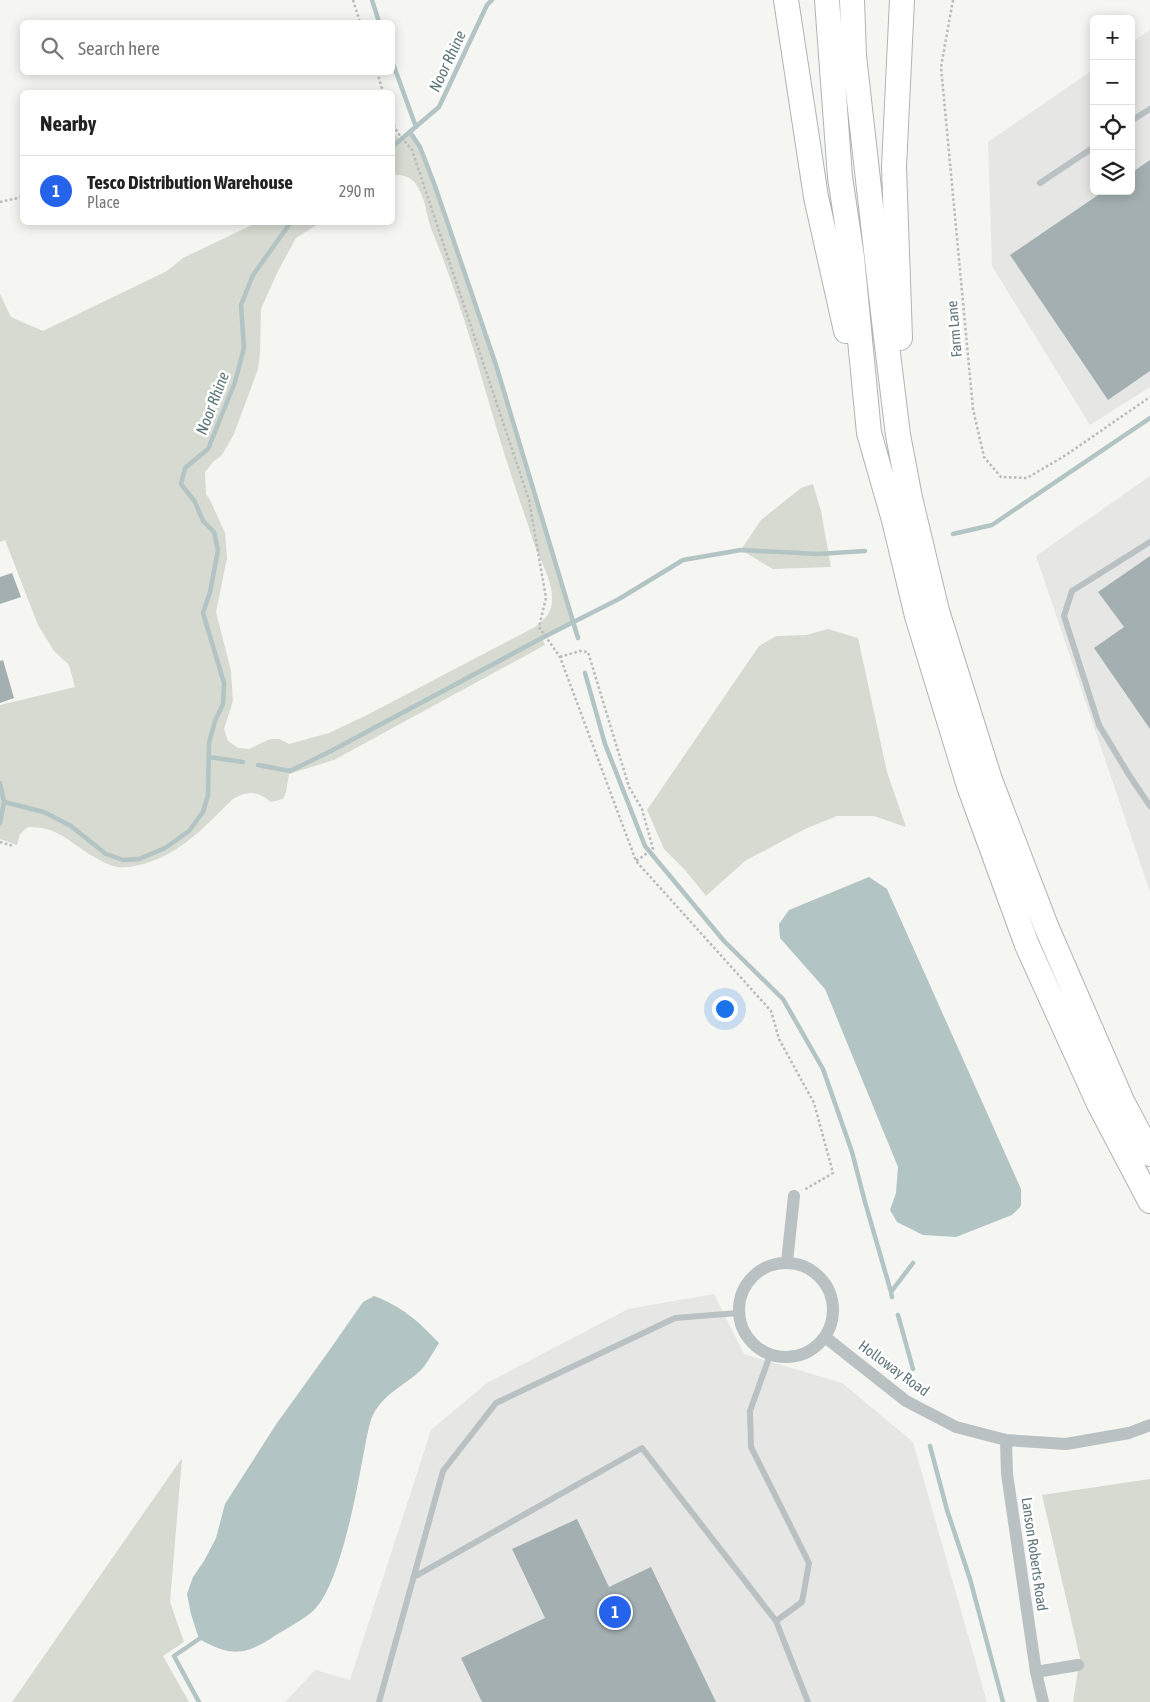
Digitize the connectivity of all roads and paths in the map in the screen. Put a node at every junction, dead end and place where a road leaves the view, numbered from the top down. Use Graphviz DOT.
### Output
graph roads {
  1 [pos="353,0"];
  2 [pos="786,0"];
  3 [pos="827,0"];
  4 [pos="852,0"];
  5 [pos="902,0"];
  6 [pos="953,0"];
  7 [pos="359,20"];
  8 [pos="378,75"];
  9 [pos="383,90"];
  10 [pos="1150,109"];
  11 [pos="1135,118"];
  12 [pos="395,129"];
  13 [pos="1090,150"];
  14 [pos="1040,183"];
  15 [pos="20,198"];
  16 [pos="0,202"];
  17 [pos="1150,397"];
  18 [pos="869,433"];
  19 [pos="910,498"];
  20 [pos="1150,542"];
  21 [pos="560,657"];
  22 [pos="1150,806"];
  23 [pos="0,842"];
  24 [pos="13,846"];
  25 [pos="636,861"];
  26 [pos="1150,1154"];
  27 [pos="794,1196"];
  28 [pos="1150,1201"];
  29 [pos="787,1262"];
  30 [pos="738,1313"];
  31 [pos="825,1336"];
  32 [pos="880,1353"];
  33 [pos="770,1355"];
  34 [pos="906,1401"];
  35 [pos="1150,1425"];
  36 [pos="1006,1440"];
  37 [pos="414,1578"];
  38 [pos="776,1621"];
  39 [pos="1078,1665"];
  40 [pos="1036,1672"];
  41 [pos="379,1702"];
  42 [pos="808,1702"];
  43 [pos="1043,1702"];
  1 -- 7 [label="path"];
  2 -- 18 [label="highway"];
  3 -- 18 [label="highway"];
  4 -- 19 [label="highway"];
  5 -- 19 [label="highway"];
  6 -- 17 [label="path, Farm Lane"];
  8 -- 9 [label="path"];
  10 -- 11 [label="lane"];
  12 -- 21 [label="path"];
  13 -- 14 [label="lane"];
  15 -- 16 [label="path"];
  18 -- 28 [label="highway"];
  19 -- 26 [label="highway"];
  20 -- 22 [label="lane"];
  21 -- 25 [label="path"];
  21 -- 25 [label="path"];
  23 -- 24 [label="path"];
  25 -- 27 [label="path"];
  27 -- 29 [label="street"];
  29 -- 30 [label="street"];
  29 -- 31 [label="street"];
  30 -- 33 [label="street"];
  30 -- 37 [label="lane"];
  31 -- 33 [label="street"];
  31 -- 34 [label="street, Holloway Road"];
  32 -- 34 [label="path"];
  33 -- 38 [label="lane"];
  34 -- 36 [label="street, Holloway Road"];
  35 -- 36 [label="street, Holloway Road"];
  36 -- 40 [label="street, Lanson Roberts Road"];
  37 -- 38 [label="lane"];
  37 -- 41 [label="lane"];
  38 -- 42 [label="lane"];
  39 -- 40 [label="street"];
  40 -- 43 [label="street, Lanson Roberts Road"];
}
